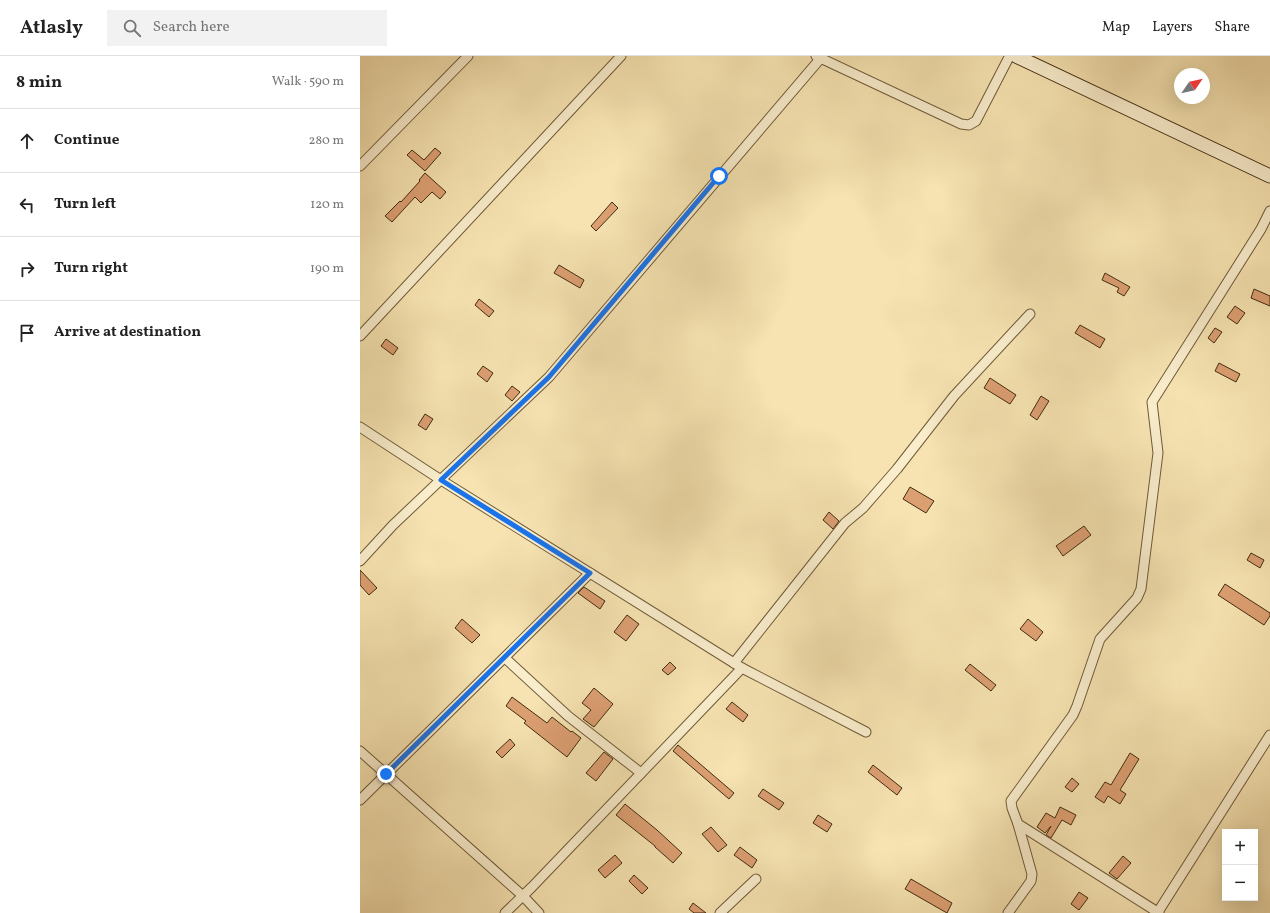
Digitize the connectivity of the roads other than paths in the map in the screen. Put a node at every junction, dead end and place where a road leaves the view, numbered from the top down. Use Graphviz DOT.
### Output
graph roads {
  1 [pos="468,56"];
  2 [pos="621,56"];
  3 [pos="818,57"];
  4 [pos="1012,57"];
  5 [pos="360,166"];
  6 [pos="1270,176"];
  7 [pos="1270,211"];
  8 [pos="1030,314"];
  9 [pos="360,336"];
  10 [pos="360,427"];
  11 [pos="441,480"];
  12 [pos="360,560"];
  13 [pos="590,573"];
  14 [pos="505,658"];
  15 [pos="738,665"];
  16 [pos="866,732"];
  17 [pos="1270,734"];
  18 [pos="360,751"];
  19 [pos="641,773"];
  20 [pos="386,774"];
  21 [pos="360,800"];
  22 [pos="1018,824"];
  23 [pos="756,879"];
  24 [pos="523,896"];
  25 [pos="505,913"];
  26 [pos="539,913"];
  27 [pos="720,913"];
  28 [pos="1008,913"];
  29 [pos="1159,913"];
  1 -- 5 [label="street"];
  2 -- 9 [label="street"];
  3 -- 4 [label="street"];
  3 -- 11 [label="street"];
  4 -- 6 [label="main road"];
  7 -- 22 [label="street"];
  8 -- 15 [label="street"];
  10 -- 11 [label="street"];
  11 -- 12 [label="street"];
  11 -- 13 [label="street"];
  13 -- 14 [label="street"];
  13 -- 15 [label="street"];
  14 -- 19 [label="street"];
  14 -- 20 [label="street"];
  15 -- 16 [label="street"];
  15 -- 19 [label="street"];
  17 -- 29 [label="street"];
  18 -- 20 [label="street"];
  19 -- 24 [label="street"];
  20 -- 21 [label="street"];
  20 -- 24 [label="street"];
  22 -- 28 [label="street"];
  22 -- 29 [label="street"];
  23 -- 27 [label="street"];
  24 -- 25 [label="street"];
  24 -- 26 [label="street"];
}
